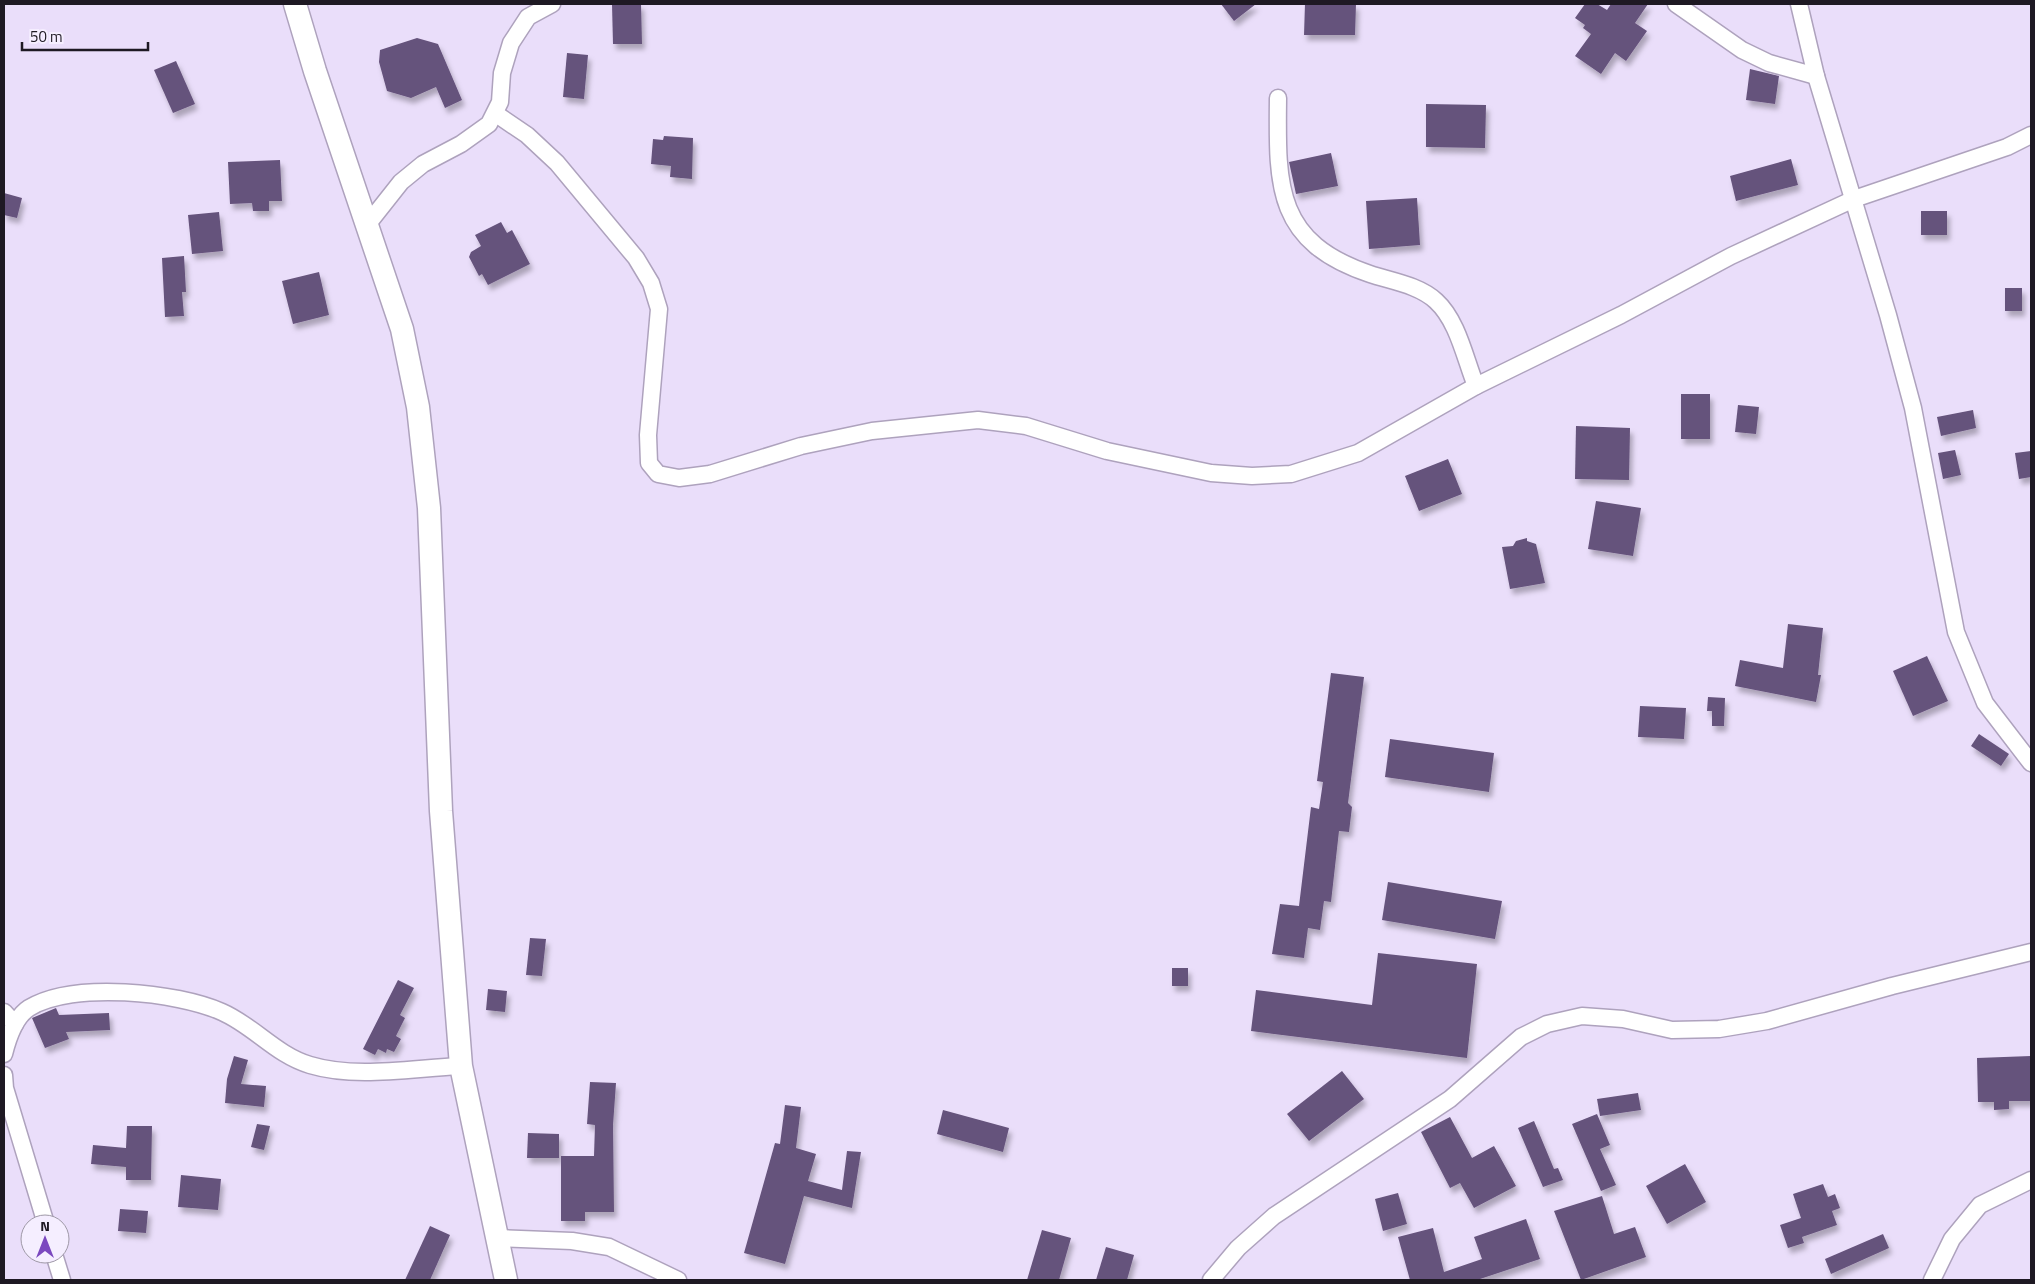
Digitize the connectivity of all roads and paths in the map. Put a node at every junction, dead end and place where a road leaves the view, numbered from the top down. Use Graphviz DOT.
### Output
graph roads {
  1 [pos="295,4"];
  2 [pos="552,4"];
  3 [pos="1676,4"];
  4 [pos="1799,4"];
  5 [pos="1816,76"];
  6 [pos="1278,98"];
  7 [pos="496,114"];
  8 [pos="2031,135"];
  9 [pos="1854,199"];
  10 [pos="367,225"];
  11 [pos="1476,386"];
  12 [pos="2031,764"];
  13 [pos="2031,952"];
  14 [pos="9,1018"];
  15 [pos="4,1054"];
  16 [pos="461,1066"];
  17 [pos="4,1075"];
  18 [pos="2031,1180"];
  19 [pos="43,1214"];
  20 [pos="498,1238"];
  21 [pos="57,1264"];
  22 [pos="62,1280"];
  23 [pos="506,1280"];
  24 [pos="678,1280"];
  25 [pos="1211,1280"];
  26 [pos="1932,1280"];
  1 -- 10 [label="main road"];
  2 -- 7 [label="street"];
  3 -- 5 [label="street"];
  4 -- 5 [label="street"];
  5 -- 9 [label="street"];
  6 -- 11 [label="street"];
  7 -- 10 [label="street"];
  7 -- 11 [label="street"];
  8 -- 9 [label="street"];
  9 -- 11 [label="street"];
  9 -- 12 [label="street"];
  10 -- 16 [label="main road"];
  13 -- 25 [label="street"];
  14 -- 15 [label="street"];
  14 -- 16 [label="street"];
  16 -- 20 [label="main road"];
  17 -- 19 [label="street"];
  18 -- 26 [label="street"];
  20 -- 23 [label="main road"];
  20 -- 24 [label="street"];
  21 -- 22 [label="street"];
}
